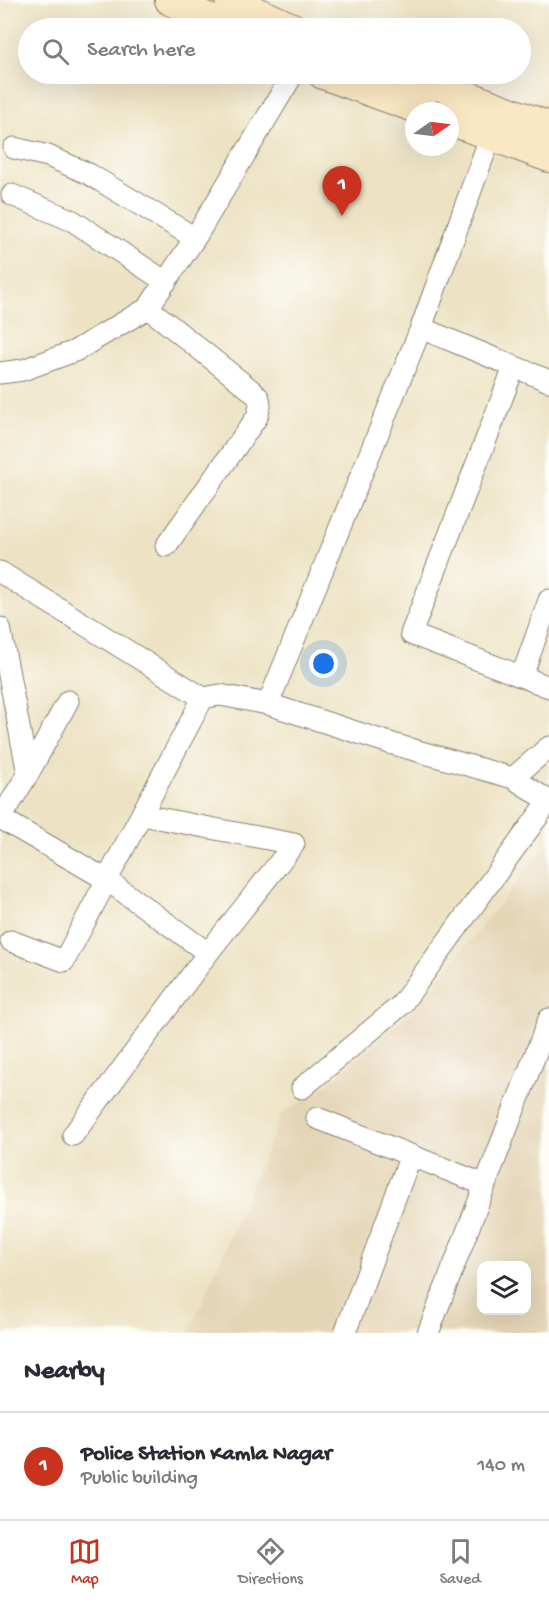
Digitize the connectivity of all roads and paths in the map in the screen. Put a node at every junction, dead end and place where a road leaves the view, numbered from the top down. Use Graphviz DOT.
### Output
graph roads {
  1 [pos="170,0"];
  2 [pos="230,0"];
  3 [pos="207,18"];
  4 [pos="270,18"];
  5 [pos="287,84"];
  6 [pos="351,84"];
  7 [pos="435,84"];
  8 [pos="405,104"];
  9 [pos="459,123"];
  10 [pos="549,127"];
  11 [pos="492,135"];
  12 [pos="14,148"];
  13 [pos="549,157"];
  14 [pos="12,195"];
  15 [pos="195,238"];
  16 [pos="166,282"];
  17 [pos="148,308"];
  18 [pos="421,328"];
  19 [pos="514,367"];
  20 [pos="0,373"];
  21 [pos="549,381"];
  22 [pos="166,546"];
  23 [pos="0,572"];
  24 [pos="549,600"];
  25 [pos="0,628"];
  26 [pos="522,676"];
  27 [pos="549,687"];
  28 [pos="203,698"];
  29 [pos="68,701"];
  30 [pos="268,704"];
  31 [pos="549,747"];
  32 [pos="28,774"];
  33 [pos="513,778"];
  34 [pos="549,801"];
  35 [pos="142,815"];
  36 [pos="1,818"];
  37 [pos="108,880"];
  38 [pos="11,941"];
  39 [pos="208,953"];
  40 [pos="549,1019"];
  41 [pos="543,1051"];
  42 [pos="302,1088"];
  43 [pos="317,1118"];
  44 [pos="73,1135"];
  45 [pos="411,1155"];
  46 [pos="485,1185"];
  47 [pos="345,1333"];
  48 [pos="428,1333"];
  1 -- 3 [label="main road"];
  2 -- 4 [label="main road"];
  5 -- 15 [label="street"];
  6 -- 8 [label="main road"];
  7 -- 10 [label="main road"];
  9 -- 11 [label="main road"];
  11 -- 13 [label="main road"];
  11 -- 18 [label="street"];
  12 -- 15 [label="street"];
  14 -- 16 [label="street"];
  15 -- 16 [label="street"];
  16 -- 17 [label="street"];
  17 -- 20 [label="street"];
  17 -- 22 [label="street"];
  18 -- 19 [label="street"];
  18 -- 30 [label="street"];
  19 -- 21 [label="street"];
  19 -- 26 [label="street"];
  23 -- 28 [label="street"];
  24 -- 26 [label="street"];
  25 -- 32 [label="street"];
  26 -- 27 [label="street"];
  28 -- 30 [label="street"];
  28 -- 35 [label="street"];
  29 -- 32 [label="street"];
  30 -- 33 [label="street"];
  31 -- 33 [label="street"];
  32 -- 36 [label="street"];
  33 -- 34 [label="street"];
  34 -- 42 [label="street"];
  35 -- 37 [label="street"];
  35 -- 39 [label="street"];
  36 -- 37 [label="street"];
  37 -- 38 [label="street"];
  37 -- 39 [label="street"];
  39 -- 44 [label="street"];
  40 -- 41 [label="street"];
  41 -- 46 [label="street"];
  43 -- 45 [label="street"];
  45 -- 46 [label="street"];
  45 -- 47 [label="street"];
  46 -- 48 [label="street"];
}
